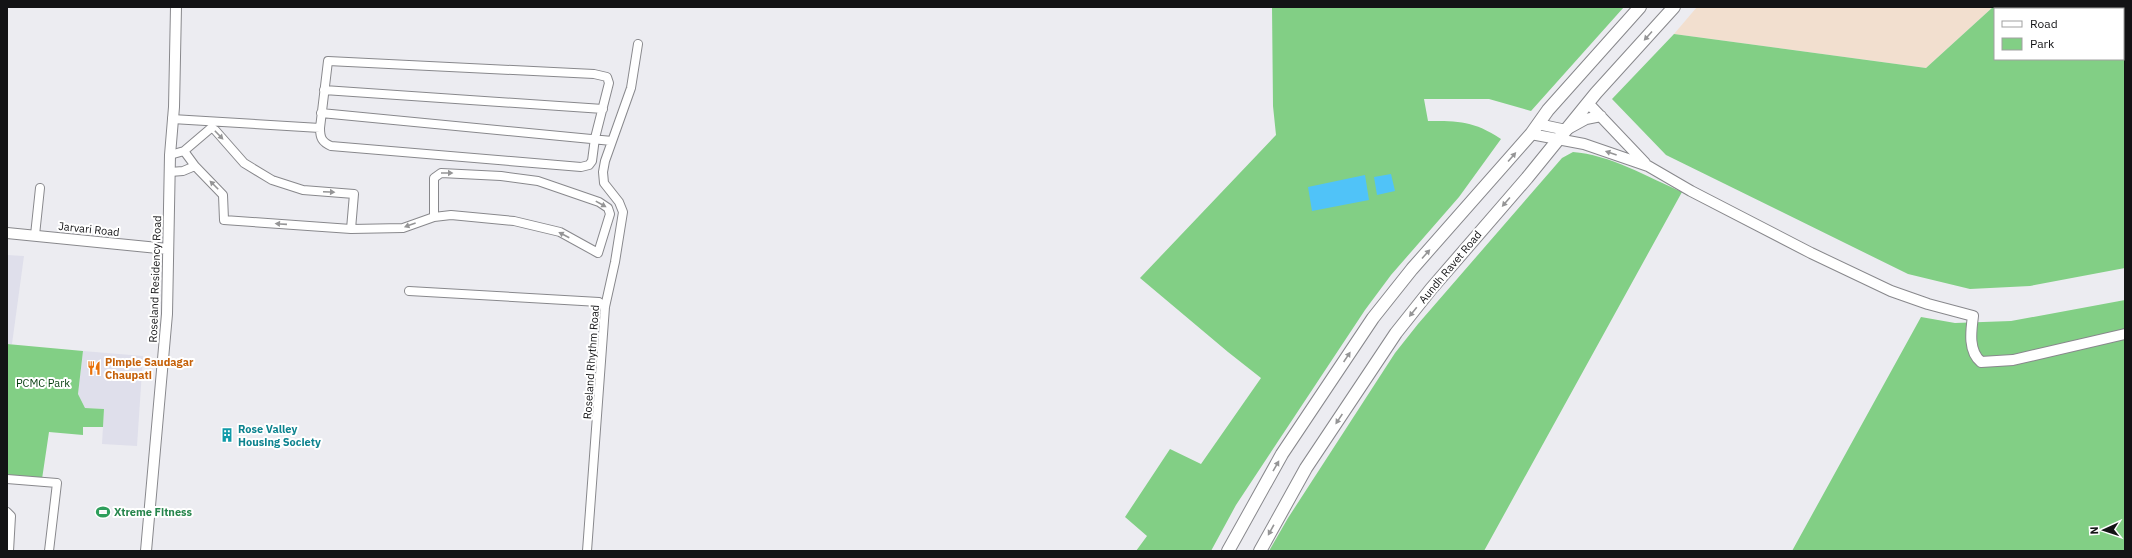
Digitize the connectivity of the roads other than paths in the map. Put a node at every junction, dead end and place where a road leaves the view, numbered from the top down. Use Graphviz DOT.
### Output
graph roads {
  1 [pos="176,7"];
  2 [pos="1640,7"];
  3 [pos="1674,7"];
  4 [pos="638,44"];
  5 [pos="324,90"];
  6 [pos="1588,103"];
  7 [pos="603,110"];
  8 [pos="321,113"];
  9 [pos="1601,116"];
  10 [pos="172,119"];
  11 [pos="320,128"];
  12 [pos="1535,129"];
  13 [pos="1566,130"];
  14 [pos="595,138"];
  15 [pos="1557,140"];
  16 [pos="612,141"];
  17 [pos="184,151"];
  18 [pos="170,155"];
  19 [pos="195,166"];
  20 [pos="1648,166"];
  21 [pos="170,172"];
  22 [pos="40,188"];
  23 [pos="434,217"];
  24 [pos="351,229"];
  25 [pos="7,233"];
  26 [pos="35,235"];
  27 [pos="168,249"];
  28 [pos="409,291"];
  29 [pos="605,307"];
  30 [pos="2125,334"];
  31 [pos="7,479"];
  32 [pos="7,512"];
  33 [pos="10,551"];
  34 [pos="49,551"];
  35 [pos="146,551"];
  36 [pos="587,551"];
  37 [pos="1228,551"];
  38 [pos="1260,551"];
  1 -- 10 [label="street, Roseland Residency Road"];
  2 -- 12 [label="main road"];
  3 -- 6 [label="main road, Aundh Ravet Road, one-way"];
  4 -- 16 [label="street, Roseland Rhythm Road"];
  5 -- 7 [label="street"];
  5 -- 7 [label="street"];
  5 -- 8 [label="street"];
  6 -- 9 [label="street"];
  6 -- 13 [label="main road, Aundh Ravet Road"];
  7 -- 14 [label="street"];
  8 -- 11 [label="street"];
  8 -- 14 [label="street"];
  9 -- 13 [label="street"];
  9 -- 20 [label="street"];
  10 -- 11 [label="street"];
  10 -- 18 [label="street, Roseland Residency Road"];
  11 -- 14 [label="street"];
  12 -- 13 [label="street"];
  12 -- 15 [label="street"];
  37 -- 12 [label="main road, one-way"];
  13 -- 15 [label="main road, Aundh Ravet Road"];
  14 -- 16 [label="street"];
  20 -- 15 [label="street, one-way"];
  15 -- 38 [label="main road, Aundh Ravet Road, one-way"];
  16 -- 29 [label="street, Roseland Rhythm Road"];
  17 -- 18 [label="street"];
  17 -- 19 [label="street"];
  17 -- 24 [label="street, one-way"];
  18 -- 21 [label="street, Roseland Residency Road"];
  19 -- 21 [label="street"];
  24 -- 19 [label="street, one-way"];
  20 -- 30 [label="street"];
  21 -- 27 [label="street, Roseland Residency Road"];
  22 -- 26 [label="street"];
  23 -- 23 [label="street, one-way"];
  23 -- 24 [label="street, one-way"];
  25 -- 26 [label="street, Jarvari Road"];
  26 -- 27 [label="street, Jarvari Road"];
  27 -- 35 [label="street, Roseland Residency Road"];
  28 -- 29 [label="street"];
  29 -- 36 [label="street, Roseland Rhythm Road"];
  31 -- 34 [label="street"];
  32 -- 33 [label="street"];
}
